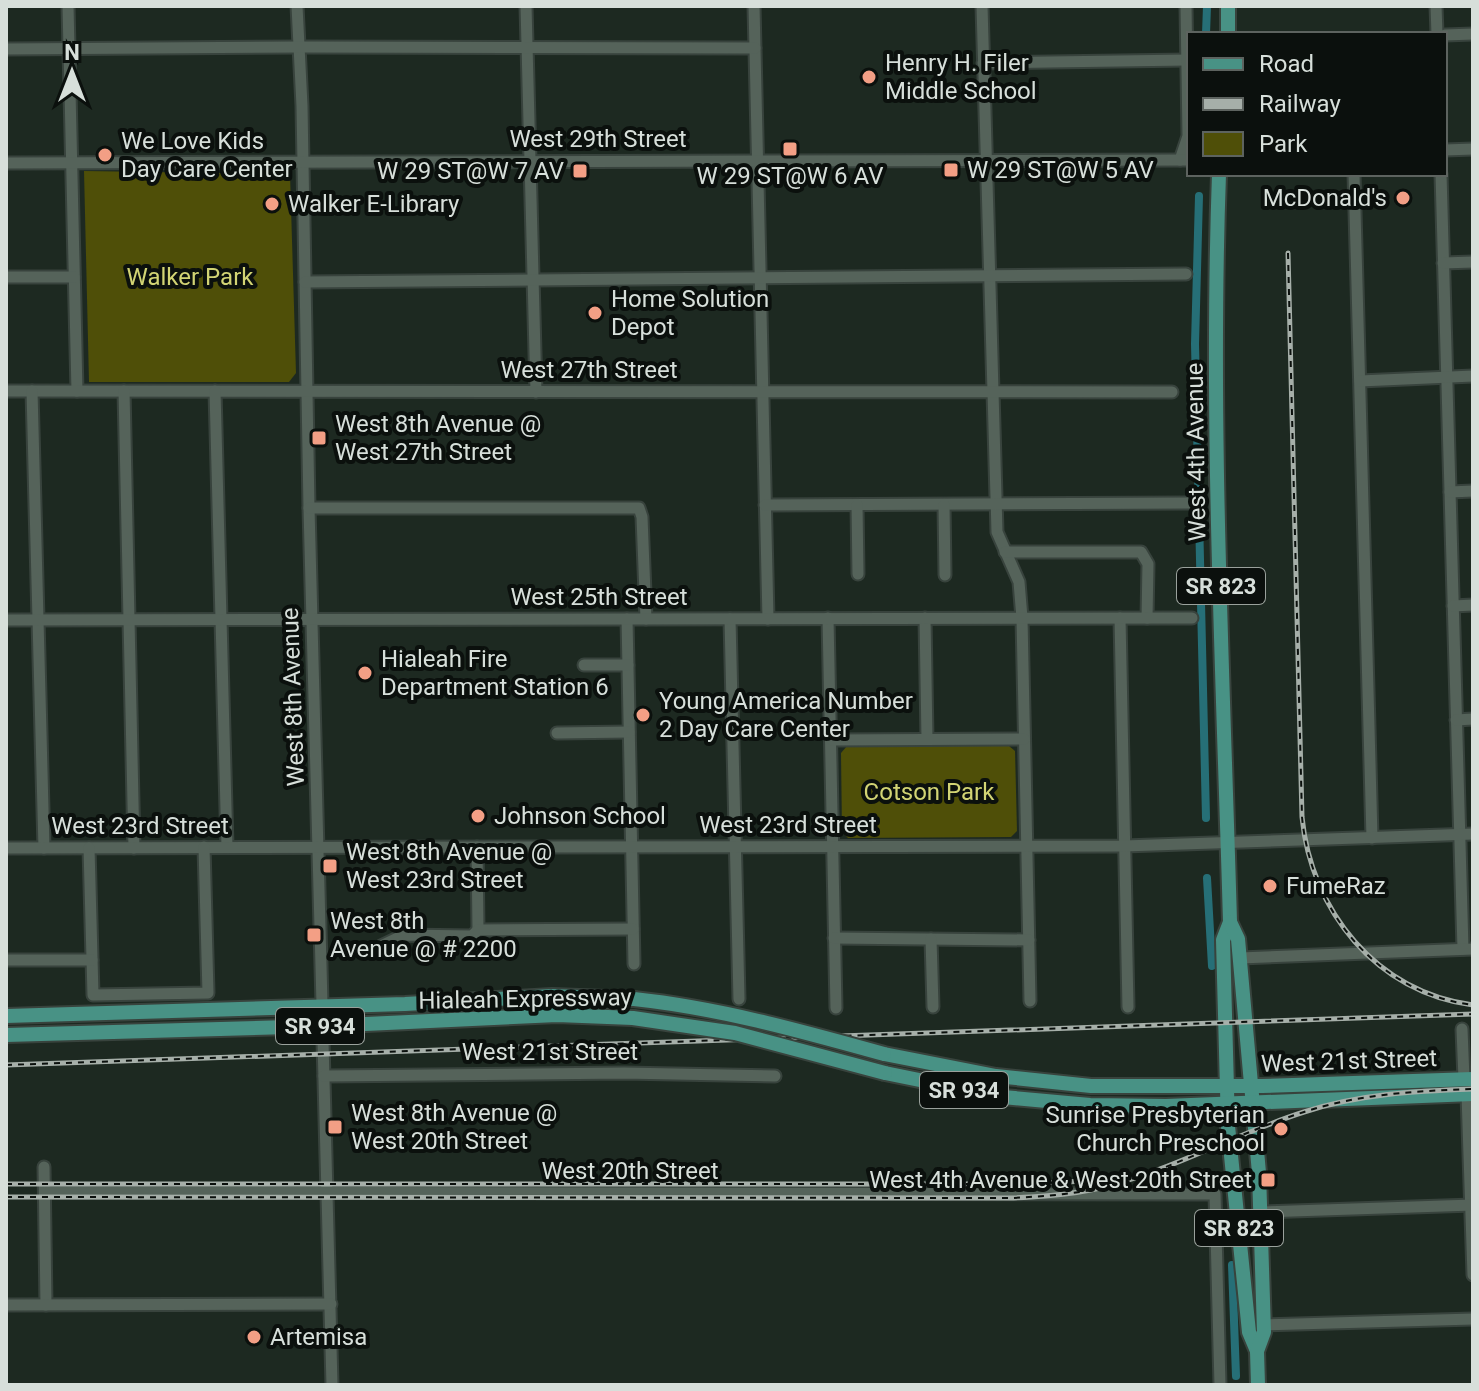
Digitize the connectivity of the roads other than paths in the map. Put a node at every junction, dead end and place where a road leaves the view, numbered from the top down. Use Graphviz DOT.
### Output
graph roads {
  1 [pos="68,6"];
  2 [pos="297,6"];
  3 [pos="526,6"];
  4 [pos="754,6"];
  5 [pos="982,6"];
  6 [pos="1186,6"];
  7 [pos="1228,6"];
  8 [pos="1436,6"];
  9 [pos="1228,32"];
  10 [pos="1437,32"];
  11 [pos="1473,34"];
  12 [pos="1447,35"];
  13 [pos="300,47"];
  14 [pos="527,48"];
  15 [pos="755,48"];
  16 [pos="6,49"];
  17 [pos="69,49"];
  18 [pos="1187,60"];
  19 [pos="983,63"];
  20 [pos="1473,149"];
  21 [pos="1447,150"];
  22 [pos="1185,160"];
  23 [pos="303,161"];
  24 [pos="530,161"];
  25 [pos="758,161"];
  26 [pos="987,161"];
  27 [pos="6,163"];
  28 [pos="73,163"];
  29 [pos="1219,176"];
  30 [pos="1354,176"];
  31 [pos="1441,176"];
  32 [pos="1473,262"];
  33 [pos="1443,263"];
  34 [pos="1186,274"];
  35 [pos="6,277"];
  36 [pos="74,277"];
  37 [pos="761,277"];
  38 [pos="989,277"];
  39 [pos="533,279"];
  40 [pos="305,282"];
  41 [pos="1473,376"];
  42 [pos="1446,377"];
  43 [pos="1360,381"];
  44 [pos="992,390"];
  45 [pos="6,391"];
  46 [pos="32,391"];
  47 [pos="77,391"];
  48 [pos="124,391"];
  49 [pos="215,391"];
  50 [pos="307,391"];
  51 [pos="536,392"];
  52 [pos="1172,392"];
  53 [pos="762,393"];
  54 [pos="1473,491"];
  55 [pos="1450,492"];
  56 [pos="1189,503"];
  57 [pos="996,504"];
  58 [pos="765,505"];
  59 [pos="857,505"];
  60 [pos="944,505"];
  61 [pos="309,508"];
  62 [pos="1005,552"];
  63 [pos="858,574"];
  64 [pos="945,575"];
  65 [pos="1473,605"];
  66 [pos="1453,606"];
  67 [pos="828,618"];
  68 [pos="925,618"];
  69 [pos="1022,618"];
  70 [pos="1120,618"];
  71 [pos="1147,618"];
  72 [pos="1192,618"];
  73 [pos="627,619"];
  74 [pos="646,619"];
  75 [pos="730,619"];
  76 [pos="768,619"];
  77 [pos="6,620"];
  78 [pos="38,620"];
  79 [pos="129,620"];
  80 [pos="220,620"];
  81 [pos="312,620"];
  82 [pos="584,665"];
  83 [pos="628,665"];
  84 [pos="1473,719"];
  85 [pos="1456,720"];
  86 [pos="629,732"];
  87 [pos="557,733"];
  88 [pos="927,739"];
  89 [pos="1024,739"];
  90 [pos="832,740"];
  91 [pos="1467,834"];
  92 [pos="1372,838"];
  93 [pos="1228,844"];
  94 [pos="1027,846"];
  95 [pos="1124,846"];
  96 [pos="204,847"];
  97 [pos="227,847"];
  98 [pos="477,847"];
  99 [pos="834,847"];
  100 [pos="6,848"];
  101 [pos="44,848"];
  102 [pos="89,848"];
  103 [pos="134,848"];
  104 [pos="319,848"];
  105 [pos="632,848"];
  106 [pos="735,848"];
  107 [pos="1230,922"];
  108 [pos="633,929"];
  109 [pos="478,930"];
  110 [pos="834,938"];
  111 [pos="931,939"];
  112 [pos="1029,940"];
  113 [pos="381,946"];
  114 [pos="1468,949"];
  115 [pos="1240,958"];
  116 [pos="6,960"];
  117 [pos="92,960"];
  118 [pos="634,964"];
  119 [pos="739,999"];
  120 [pos="1030,1001"];
  121 [pos="322,1005"];
  122 [pos="933,1007"];
  123 [pos="1128,1007"];
  124 [pos="836,1008"];
  125 [pos="6,1016"];
  126 [pos="323,1026"];
  127 [pos="1462,1029"];
  128 [pos="6,1035"];
  129 [pos="324,1076"];
  130 [pos="775,1076"];
  131 [pos="1226,1086"];
  132 [pos="1469,1087"];
  133 [pos="1252,1094"];
  134 [pos="1227,1103"];
  135 [pos="44,1167"];
  136 [pos="45,1192"];
  137 [pos="329,1193"];
  138 [pos="1472,1205"];
  139 [pos="1261,1212"];
  140 [pos="1473,1275"];
  141 [pos="331,1304"];
  142 [pos="6,1305"];
  143 [pos="46,1305"];
  144 [pos="1473,1319"];
  145 [pos="1264,1325"];
  146 [pos="1257,1351"];
  147 [pos="332,1385"];
  148 [pos="1220,1385"];
  149 [pos="1258,1385"];
  1 -- 17 [label="street"];
  2 -- 13 [label="street, West 8th Avenue"];
  3 -- 14 [label="street"];
  4 -- 15 [label="street"];
  5 -- 19 [label="street"];
  6 -- 18 [label="street"];
  7 -- 9 [label="main road"];
  8 -- 10 [label="street"];
  11 -- 12 [label="street"];
  13 -- 14 [label="street"];
  13 -- 17 [label="street"];
  13 -- 23 [label="street, West 8th Avenue"];
  14 -- 15 [label="street"];
  14 -- 24 [label="street"];
  15 -- 25 [label="street"];
  16 -- 17 [label="street"];
  17 -- 28 [label="street"];
  18 -- 19 [label="street"];
  19 -- 26 [label="street"];
  20 -- 21 [label="street"];
  22 -- 26 [label="street, West 29th Street"];
  23 -- 24 [label="street, West 29th Street"];
  23 -- 28 [label="street, West 29th Street"];
  23 -- 40 [label="street, West 8th Avenue"];
  24 -- 25 [label="street, West 29th Street"];
  24 -- 39 [label="street"];
  25 -- 26 [label="street, West 29th Street"];
  25 -- 37 [label="street"];
  26 -- 38 [label="street"];
  27 -- 28 [label="street, West 29th Street"];
  28 -- 36 [label="street"];
  29 -- 93 [label="main road, West 4th Avenue / SR 823"];
  30 -- 43 [label="street"];
  31 -- 33 [label="street"];
  32 -- 33 [label="street"];
  33 -- 42 [label="street"];
  34 -- 38 [label="street"];
  35 -- 36 [label="street"];
  36 -- 47 [label="street"];
  37 -- 38 [label="street"];
  37 -- 39 [label="street"];
  37 -- 53 [label="street"];
  38 -- 44 [label="street"];
  39 -- 40 [label="street"];
  39 -- 51 [label="street"];
  40 -- 50 [label="street, West 8th Avenue"];
  41 -- 42 [label="street"];
  42 -- 43 [label="street"];
  42 -- 55 [label="street"];
  43 -- 92 [label="street"];
  44 -- 52 [label="street, West 27th Street"];
  44 -- 53 [label="street, West 27th Street"];
  44 -- 57 [label="street"];
  45 -- 46 [label="street, West 27th Street"];
  46 -- 47 [label="street, West 27th Street"];
  46 -- 78 [label="street"];
  47 -- 48 [label="street, West 27th Street"];
  48 -- 49 [label="street, West 27th Street"];
  48 -- 79 [label="street"];
  49 -- 50 [label="street, West 27th Street"];
  49 -- 80 [label="street"];
  50 -- 51 [label="street, West 27th Street"];
  50 -- 61 [label="street, West 8th Avenue"];
  51 -- 53 [label="street, West 27th Street"];
  53 -- 58 [label="street"];
  54 -- 55 [label="street"];
  55 -- 66 [label="street"];
  56 -- 57 [label="street"];
  57 -- 60 [label="street"];
  57 -- 62 [label="street"];
  58 -- 59 [label="street"];
  58 -- 76 [label="street"];
  59 -- 60 [label="street"];
  59 -- 63 [label="street"];
  60 -- 64 [label="street"];
  61 -- 74 [label="street"];
  61 -- 81 [label="street, West 8th Avenue"];
  62 -- 69 [label="street"];
  62 -- 71 [label="street"];
  65 -- 66 [label="street"];
  66 -- 85 [label="street"];
  67 -- 68 [label="street, West 25th Street"];
  67 -- 76 [label="street, West 25th Street"];
  67 -- 90 [label="street"];
  68 -- 69 [label="street, West 25th Street"];
  68 -- 88 [label="street"];
  69 -- 70 [label="street, West 25th Street"];
  69 -- 89 [label="street"];
  70 -- 71 [label="street, West 25th Street"];
  70 -- 95 [label="street"];
  71 -- 72 [label="street, West 25th Street"];
  73 -- 74 [label="street, West 25th Street"];
  73 -- 81 [label="street, West 25th Street"];
  73 -- 83 [label="street"];
  74 -- 75 [label="street, West 25th Street"];
  75 -- 76 [label="street, West 25th Street"];
  75 -- 106 [label="street"];
  77 -- 78 [label="street, West 25th Street"];
  78 -- 79 [label="street, West 25th Street"];
  78 -- 101 [label="street"];
  79 -- 80 [label="street, West 25th Street"];
  79 -- 103 [label="street"];
  80 -- 81 [label="street, West 25th Street"];
  80 -- 97 [label="street"];
  81 -- 104 [label="street, West 8th Avenue"];
  82 -- 83 [label="street"];
  83 -- 86 [label="street"];
  84 -- 85 [label="street"];
  85 -- 91 [label="street"];
  86 -- 87 [label="street"];
  86 -- 105 [label="street"];
  88 -- 89 [label="street"];
  88 -- 90 [label="street"];
  89 -- 94 [label="street"];
  90 -- 99 [label="street"];
  91 -- 92 [label="street, West 23rd Street"];
  91 -- 114 [label="street"];
  92 -- 93 [label="street, West 23rd Street"];
  93 -- 95 [label="street, West 23rd Street"];
  93 -- 107 [label="main road, West 4th Avenue / SR 823"];
  94 -- 95 [label="street, West 23rd Street"];
  94 -- 99 [label="street, West 23rd Street"];
  94 -- 112 [label="street"];
  95 -- 123 [label="street"];
  96 -- 97 [label="street, West 23rd Street"];
  96 -- 103 [label="street, West 23rd Street"];
  96 -- 117 [label="street"];
  97 -- 104 [label="street, West 23rd Street"];
  98 -- 104 [label="street, West 23rd Street"];
  98 -- 105 [label="street, West 23rd Street"];
  98 -- 109 [label="street"];
  99 -- 106 [label="street, West 23rd Street"];
  99 -- 110 [label="street"];
  100 -- 101 [label="street, West 23rd Street"];
  101 -- 102 [label="street, West 23rd Street"];
  102 -- 103 [label="street, West 23rd Street"];
  102 -- 117 [label="street"];
  104 -- 121 [label="street, West 8th Avenue"];
  105 -- 106 [label="street, West 23rd Street"];
  105 -- 108 [label="street"];
  106 -- 119 [label="street"];
  107 -- 115 [label="main road, West 4th Avenue / SR 823"];
  107 -- 131 [label="main road, West 4th Avenue / SR 823"];
  108 -- 109 [label="street"];
  108 -- 118 [label="street"];
  109 -- 113 [label="street"];
  110 -- 111 [label="street"];
  110 -- 124 [label="street"];
  111 -- 112 [label="street"];
  111 -- 122 [label="street"];
  112 -- 120 [label="street"];
  114 -- 115 [label="street"];
  115 -- 133 [label="main road, West 4th Avenue / SR 823"];
  116 -- 117 [label="street"];
  121 -- 125 [label="main road, Hialeah Expressway / SR 934"];
  121 -- 126 [label="street, West 8th Avenue"];
  121 -- 131 [label="main road, Hialeah Expressway / SR 934, bridge"];
  126 -- 128 [label="main road, Hialeah Expressway / SR 934"];
  126 -- 129 [label="street, West 8th Avenue"];
  126 -- 134 [label="main road, Hialeah Expressway / SR 934, bridge"];
  127 -- 132 [label="street"];
  129 -- 130 [label="street, West 21st Street"];
  129 -- 137 [label="street, West 8th Avenue"];
  131 -- 133 [label="main road, West 21st Street / SR 934"];
  131 -- 134 [label="main road, West 4th Avenue / SR 823"];
  132 -- 133 [label="main road, West 21st Street / SR 934"];
  132 -- 138 [label="street"];
  133 -- 134 [label="main road, West 21st Street / SR 934"];
  133 -- 139 [label="main road, West 4th Avenue / SR 823"];
  134 -- 146 [label="main road, West 4th Avenue / SR 823"];
  135 -- 136 [label="street"];
  136 -- 137 [label="street, West 20th Street"];
  136 -- 143 [label="street"];
  137 -- 141 [label="street, West 8th Avenue"];
  137 -- 148 [label="street, West 20th Street"];
  138 -- 139 [label="street"];
  138 -- 140 [label="street"];
  139 -- 145 [label="main road, West 4th Avenue / SR 823"];
  141 -- 143 [label="street"];
  141 -- 147 [label="street, West 8th Avenue"];
  142 -- 143 [label="street"];
  144 -- 145 [label="street"];
  145 -- 146 [label="main road, West 4th Avenue / SR 823"];
  146 -- 149 [label="main road, West 4th Avenue / SR 823"];
}
